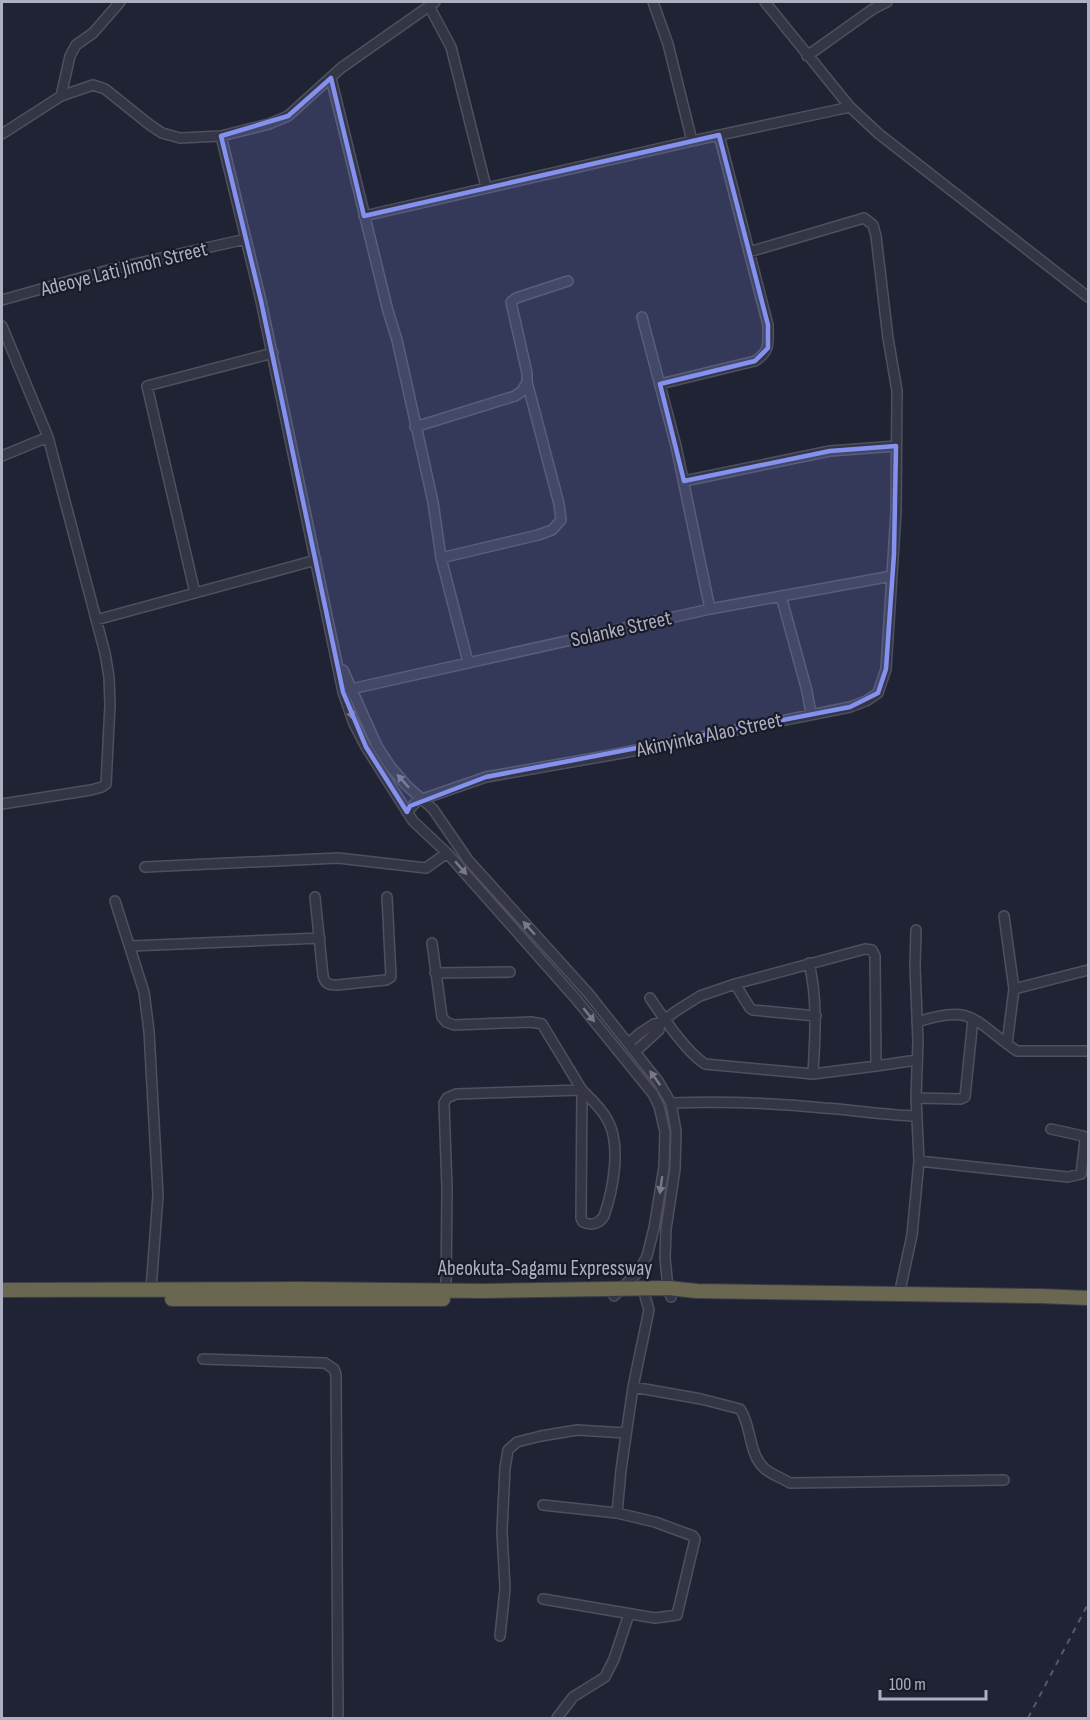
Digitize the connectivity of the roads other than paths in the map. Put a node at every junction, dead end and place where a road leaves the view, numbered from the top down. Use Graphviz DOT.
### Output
graph roads {
  1 [pos="120,2"];
  2 [pos="653,2"];
  3 [pos="765,2"];
  4 [pos="887,2"];
  5 [pos="432,4"];
  6 [pos="807,56"];
  7 [pos="331,78"];
  8 [pos="61,96"];
  9 [pos="850,107"];
  10 [pos="2,134"];
  11 [pos="719,135"];
  12 [pos="221,136"];
  13 [pos="692,141"];
  14 [pos="486,187"];
  15 [pos="364,216"];
  16 [pos="246,239"];
  17 [pos="748,252"];
  18 [pos="568,281"];
  19 [pos="1089,297"];
  20 [pos="2,300"];
  21 [pos="642,317"];
  22 [pos="2,326"];
  23 [pos="273,353"];
  24 [pos="527,382"];
  25 [pos="660,384"];
  26 [pos="415,427"];
  27 [pos="48,437"];
  28 [pos="896,446"];
  29 [pos="2,456"];
  30 [pos="684,481"];
  31 [pos="441,558"];
  32 [pos="316,560"];
  33 [pos="892,576"];
  34 [pos="195,593"];
  35 [pos="781,596"];
  36 [pos="710,609"];
  37 [pos="96,620"];
  38 [pos="337,654"];
  39 [pos="468,662"];
  40 [pos="351,689"];
  41 [pos="811,714"];
  42 [pos="423,800"];
  43 [pos="2,804"];
  44 [pos="407,812"];
  45 [pos="437,815"];
  46 [pos="421,828"];
  47 [pos="447,853"];
  48 [pos="145,867"];
  49 [pos="315,897"];
  50 [pos="387,897"];
  51 [pos="115,901"];
  52 [pos="1004,916"];
  53 [pos="916,930"];
  54 [pos="320,938"];
  55 [pos="432,943"];
  56 [pos="131,946"];
  57 [pos="809,963"];
  58 [pos="1089,970"];
  59 [pos="510,972"];
  60 [pos="435,973"];
  61 [pos="735,984"];
  62 [pos="1014,989"];
  63 [pos="650,998"];
  64 [pos="816,1016"];
  65 [pos="973,1019"];
  66 [pos="663,1022"];
  67 [pos="917,1022"];
  68 [pos="628,1043"];
  69 [pos="1006,1044"];
  70 [pos="1089,1051"];
  71 [pos="635,1052"];
  72 [pos="917,1060"];
  73 [pos="876,1065"];
  74 [pos="813,1074"];
  75 [pos="582,1090"];
  76 [pos="916,1098"];
  77 [pos="671,1103"];
  78 [pos="916,1116"];
  79 [pos="1051,1129"];
  80 [pos="919,1161"];
  81 [pos="654,1228"];
  82 [pos="666,1229"];
  83 [pos="647,1256"];
  84 [pos="665,1258"];
  85 [pos="2,1290"];
  86 [pos="151,1290"];
  87 [pos="446,1290"];
  88 [pos="618,1292"];
  89 [pos="669,1292"];
  90 [pos="899,1295"];
  91 [pos="645,1296"];
  92 [pos="2,1298"];
  93 [pos="1089,1298"];
  94 [pos="1089,1306"];
  95 [pos="203,1359"];
  96 [pos="633,1387"];
  97 [pos="626,1433"];
  98 [pos="1004,1480"];
  99 [pos="543,1505"];
  100 [pos="617,1513"];
  101 [pos="543,1599"];
  102 [pos="629,1614"];
  103 [pos="500,1636"];
  104 [pos="338,1719"];
  105 [pos="557,1719"];
  1 -- 8 [label="street"];
  2 -- 13 [label="street"];
  3 -- 6 [label="street"];
  4 -- 6 [label="street"];
  5 -- 7 [label="street"];
  5 -- 14 [label="street"];
  6 -- 9 [label="street"];
  7 -- 12 [label="street"];
  7 -- 15 [label="street"];
  8 -- 10 [label="street"];
  8 -- 12 [label="street"];
  9 -- 11 [label="street"];
  9 -- 19 [label="street"];
  11 -- 13 [label="street"];
  11 -- 17 [label="street"];
  12 -- 16 [label="street"];
  13 -- 14 [label="street"];
  14 -- 15 [label="street"];
  15 -- 26 [label="street"];
  16 -- 20 [label="street, Adeoye Lati Jimoh Street"];
  16 -- 23 [label="street"];
  17 -- 25 [label="street"];
  17 -- 28 [label="street, Akinyinka Alao Street"];
  18 -- 24 [label="street"];
  21 -- 25 [label="street"];
  22 -- 27 [label="street"];
  23 -- 32 [label="street"];
  23 -- 34 [label="street"];
  24 -- 26 [label="street"];
  24 -- 31 [label="street"];
  25 -- 30 [label="street"];
  26 -- 31 [label="street"];
  27 -- 29 [label="street"];
  27 -- 37 [label="street"];
  28 -- 30 [label="street"];
  28 -- 33 [label="street, Akinyinka Alao Street"];
  30 -- 36 [label="street"];
  31 -- 39 [label="street"];
  32 -- 34 [label="street"];
  32 -- 38 [label="street"];
  33 -- 35 [label="street, Solanke Street"];
  33 -- 41 [label="street, Akinyinka Alao Street"];
  34 -- 37 [label="street"];
  35 -- 36 [label="street, Solanke Street"];
  35 -- 41 [label="street"];
  36 -- 39 [label="street, Solanke Street"];
  37 -- 43 [label="street"];
  38 -- 40 [label="street"];
  38 -- 44 [label="street, one-way"];
  39 -- 40 [label="street, Solanke Street"];
  42 -- 40 [label="street, one-way"];
  41 -- 42 [label="street, Akinyinka Alao Street"];
  42 -- 44 [label="street, Akinyinka Alao Street"];
  42 -- 45 [label="street"];
  44 -- 46 [label="street"];
  45 -- 46 [label="street"];
  68 -- 45 [label="street, one-way"];
  46 -- 47 [label="street"];
  47 -- 48 [label="street"];
  47 -- 81 [label="street, one-way"];
  49 -- 54 [label="street"];
  50 -- 54 [label="street"];
  51 -- 56 [label="street"];
  52 -- 62 [label="street"];
  53 -- 67 [label="street"];
  54 -- 56 [label="street"];
  55 -- 60 [label="street"];
  56 -- 86 [label="street"];
  57 -- 61 [label="street"];
  57 -- 64 [label="street"];
  57 -- 73 [label="street"];
  58 -- 62 [label="street"];
  59 -- 60 [label="street"];
  60 -- 75 [label="street"];
  61 -- 64 [label="street"];
  61 -- 66 [label="street"];
  62 -- 69 [label="street"];
  63 -- 66 [label="street"];
  64 -- 74 [label="street"];
  65 -- 67 [label="street"];
  65 -- 69 [label="street"];
  65 -- 76 [label="street"];
  66 -- 68 [label="street"];
  66 -- 71 [label="street"];
  66 -- 74 [label="street"];
  67 -- 72 [label="street"];
  68 -- 71 [label="street"];
  69 -- 70 [label="street"];
  77 -- 71 [label="street, one-way"];
  72 -- 73 [label="street"];
  72 -- 76 [label="street"];
  73 -- 74 [label="street"];
  75 -- 75 [label="street"];
  75 -- 87 [label="street"];
  76 -- 78 [label="street"];
  77 -- 78 [label="street"];
  77 -- 82 [label="street"];
  78 -- 80 [label="street"];
  79 -- 80 [label="street"];
  80 -- 90 [label="street"];
  81 -- 82 [label="street"];
  81 -- 83 [label="street"];
  82 -- 84 [label="street"];
  83 -- 84 [label="street"];
  83 -- 88 [label="street"];
  84 -- 89 [label="street"];
  85 -- 86 [label="highway, Abeokuta-Sagamu Expressway"];
  86 -- 87 [label="highway, Abeokuta-Sagamu Expressway"];
  87 -- 88 [label="highway, Abeokuta-Sagamu Expressway"];
  88 -- 89 [label="highway, Abeokuta-Sagamu Expressway"];
  88 -- 91 [label="highway, Abeokuta-Sagamu Expressway"];
  88 -- 92 [label="highway, Abeokuta-Sagamu Expressway"];
  89 -- 90 [label="highway, Abeokuta-Sagamu Expressway"];
  89 -- 91 [label="highway, Abeokuta-Sagamu Expressway"];
  89 -- 94 [label="highway, Abeokuta-Sagamu Expressway"];
  90 -- 93 [label="highway, Abeokuta-Sagamu Expressway"];
  91 -- 96 [label="street"];
  95 -- 104 [label="street"];
  96 -- 97 [label="street"];
  96 -- 98 [label="street"];
  97 -- 100 [label="street"];
  97 -- 103 [label="street"];
  99 -- 100 [label="street"];
  100 -- 102 [label="street"];
  101 -- 102 [label="street"];
  102 -- 105 [label="street"];
}
